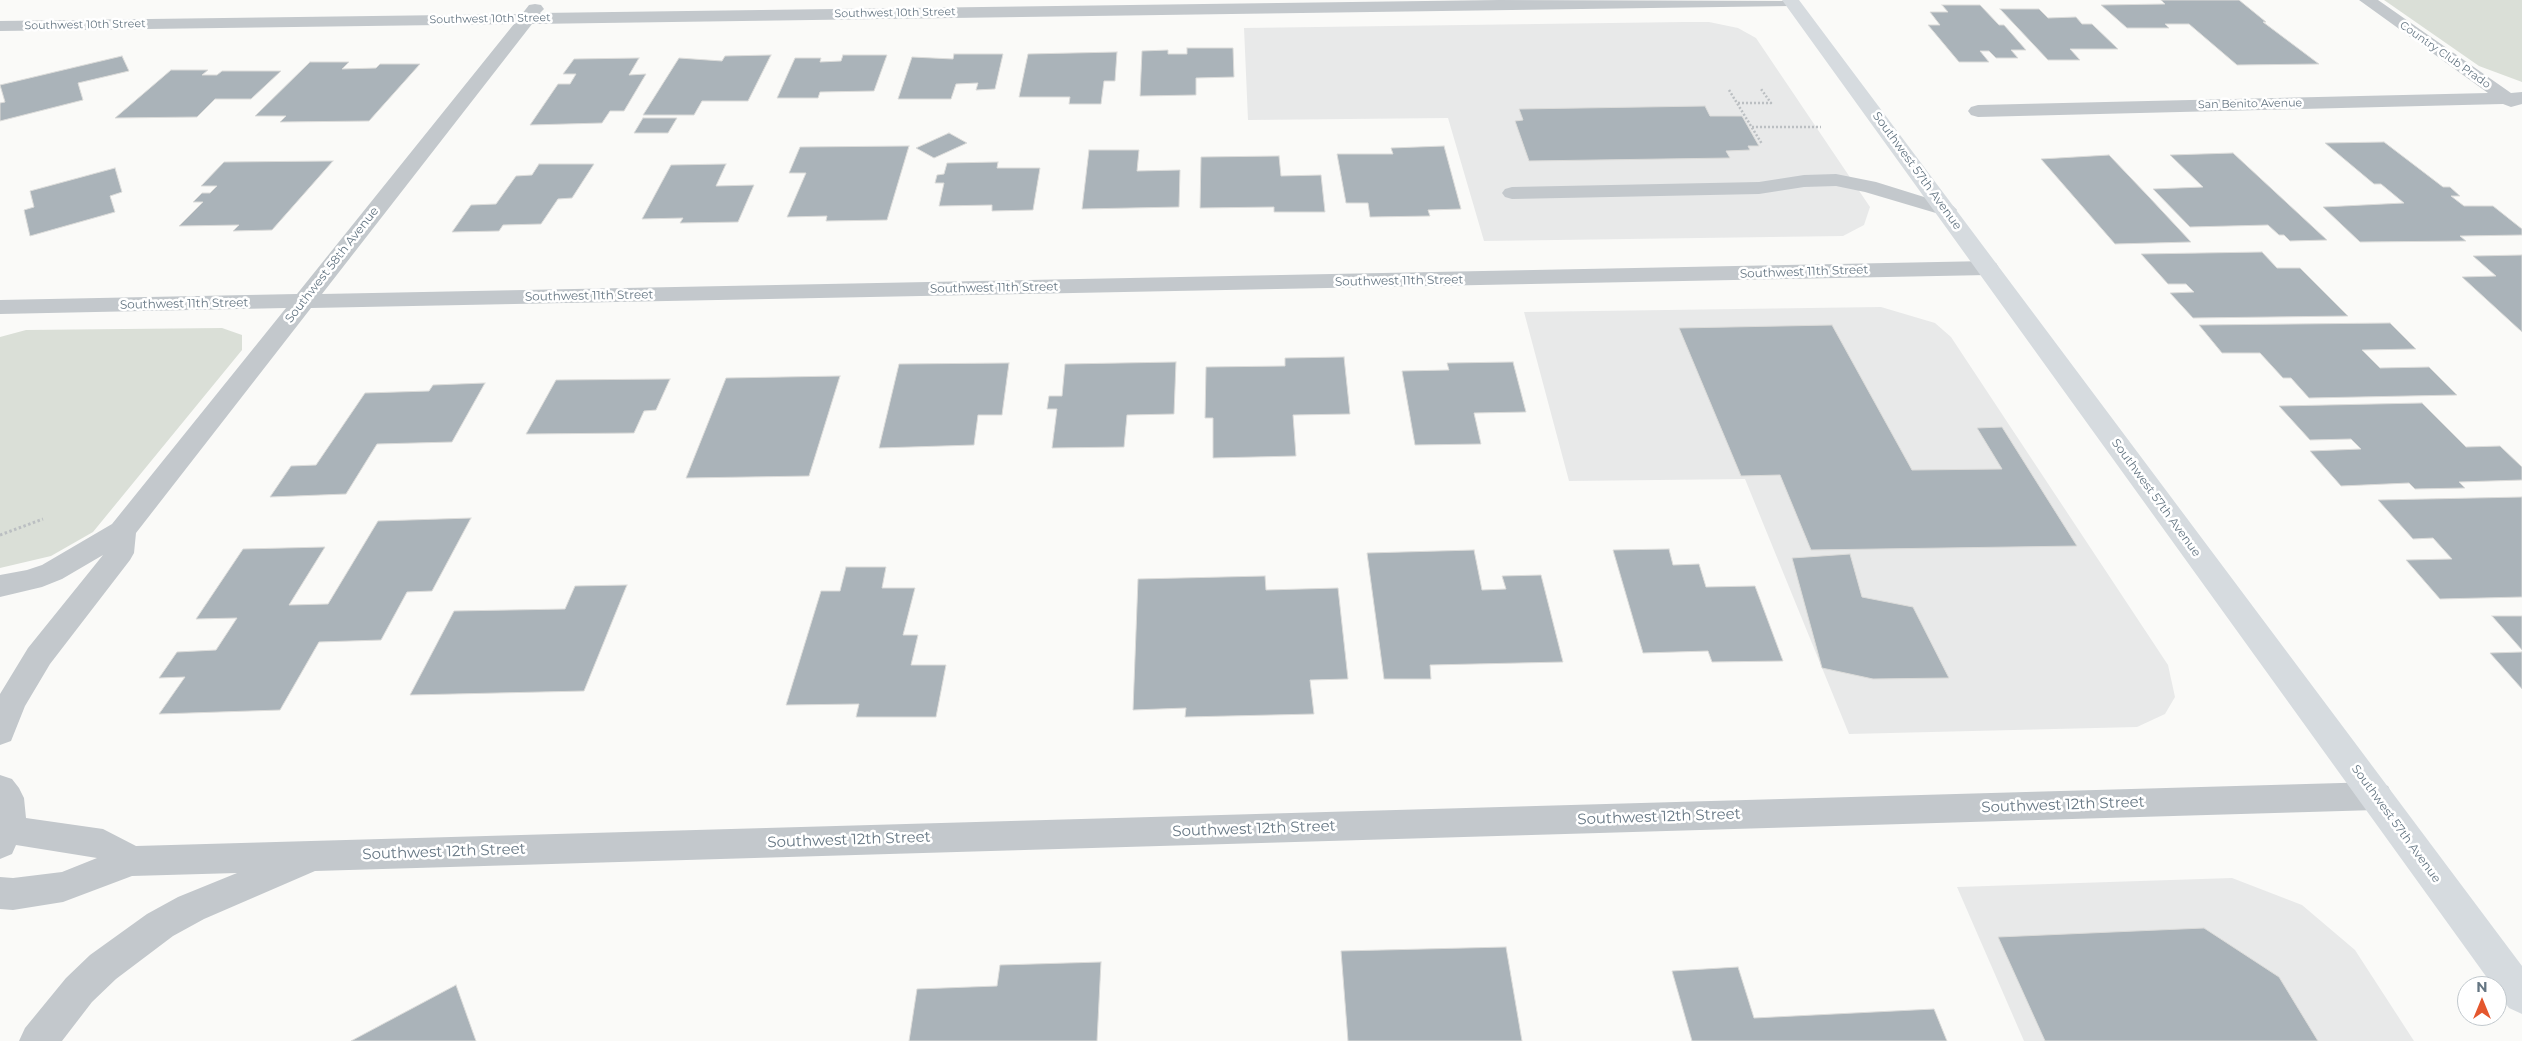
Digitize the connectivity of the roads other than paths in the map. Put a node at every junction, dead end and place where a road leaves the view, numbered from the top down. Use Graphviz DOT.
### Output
graph roads {
  1 [pos="542,0"];
  2 [pos="1791,0"];
  3 [pos="2367,0"];
  4 [pos="528,18"];
  5 [pos="0,26"];
  6 [pos="2517,102"];
  7 [pos="1978,111"];
  8 [pos="1512,193"];
  9 [pos="1946,210"];
  10 [pos="1988,268"];
  11 [pos="304,301"];
  12 [pos="0,307"];
  13 [pos="122,531"];
  14 [pos="0,586"];
  15 [pos="0,732"];
  16 [pos="0,789"];
  17 [pos="2376,796"];
  18 [pos="3,837"];
  19 [pos="317,856"];
  20 [pos="131,862"];
  21 [pos="0,893"];
  22 [pos="2522,996"];
  23 [pos="38,1041"];
  1 -- 4 [label="street, Southwest 58th Avenue"];
  2 -- 4 [label="street, Southwest 10th Street"];
  2 -- 9 [label="main road, Southwest 57th Avenue"];
  3 -- 6 [label="street, Country Club Prado"];
  4 -- 5 [label="street, Southwest 10th Street"];
  4 -- 11 [label="street, Southwest 58th Avenue"];
  6 -- 7 [label="street, San Benito Avenue"];
  8 -- 9 [label="street"];
  9 -- 10 [label="main road, Southwest 57th Avenue"];
  10 -- 11 [label="street, Southwest 11th Street"];
  10 -- 17 [label="main road, Southwest 57th Avenue"];
  11 -- 12 [label="street, Southwest 11th Street"];
  11 -- 13 [label="street, Southwest 58th Avenue"];
  13 -- 14 [label="street, Southwest 58th Avenue"];
  13 -- 15 [label="street, Southwest 58th Avenue"];
  16 -- 18 [label="street"];
  17 -- 19 [label="street, Southwest 12th Street"];
  17 -- 22 [label="main road, Southwest 57th Avenue"];
  18 -- 20 [label="street"];
  19 -- 20 [label="street, Southwest 12th Street"];
  19 -- 23 [label="street"];
  20 -- 21 [label="street, Southwest 12th Street"];
}
